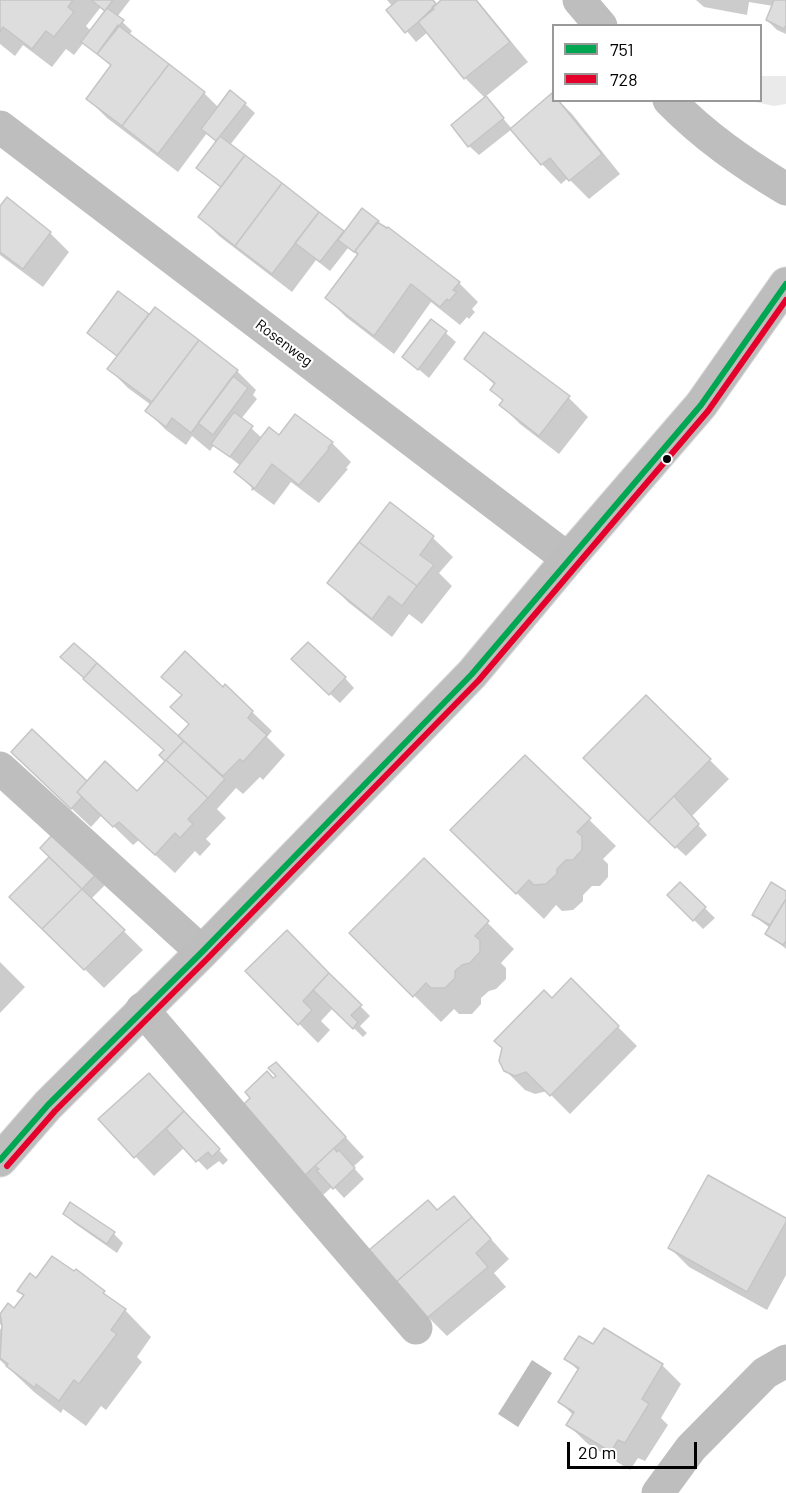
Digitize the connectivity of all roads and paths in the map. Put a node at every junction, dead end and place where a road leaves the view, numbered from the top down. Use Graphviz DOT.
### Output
graph roads {
  1 [pos="579,0"];
  2 [pos="599,24"];
  3 [pos="671,102"];
  4 [pos="0,127"];
  5 [pos="786,189"];
  6 [pos="786,284"];
  7 [pos="568,559"];
  8 [pos="0,768"];
  9 [pos="202,952"];
  10 [pos="142,1009"];
  11 [pos="0,1160"];
  12 [pos="416,1328"];
  13 [pos="786,1360"];
  14 [pos="658,1493"];
  1 -- 2 [label="street"];
  3 -- 5 [label="street"];
  4 -- 7 [label="street, Rosenweg"];
  6 -- 7 [label="main road"];
  7 -- 9 [label="main road"];
  8 -- 9 [label="street"];
  9 -- 10 [label="main road"];
  10 -- 11 [label="main road"];
  10 -- 12 [label="street"];
  13 -- 14 [label="street"];
}
